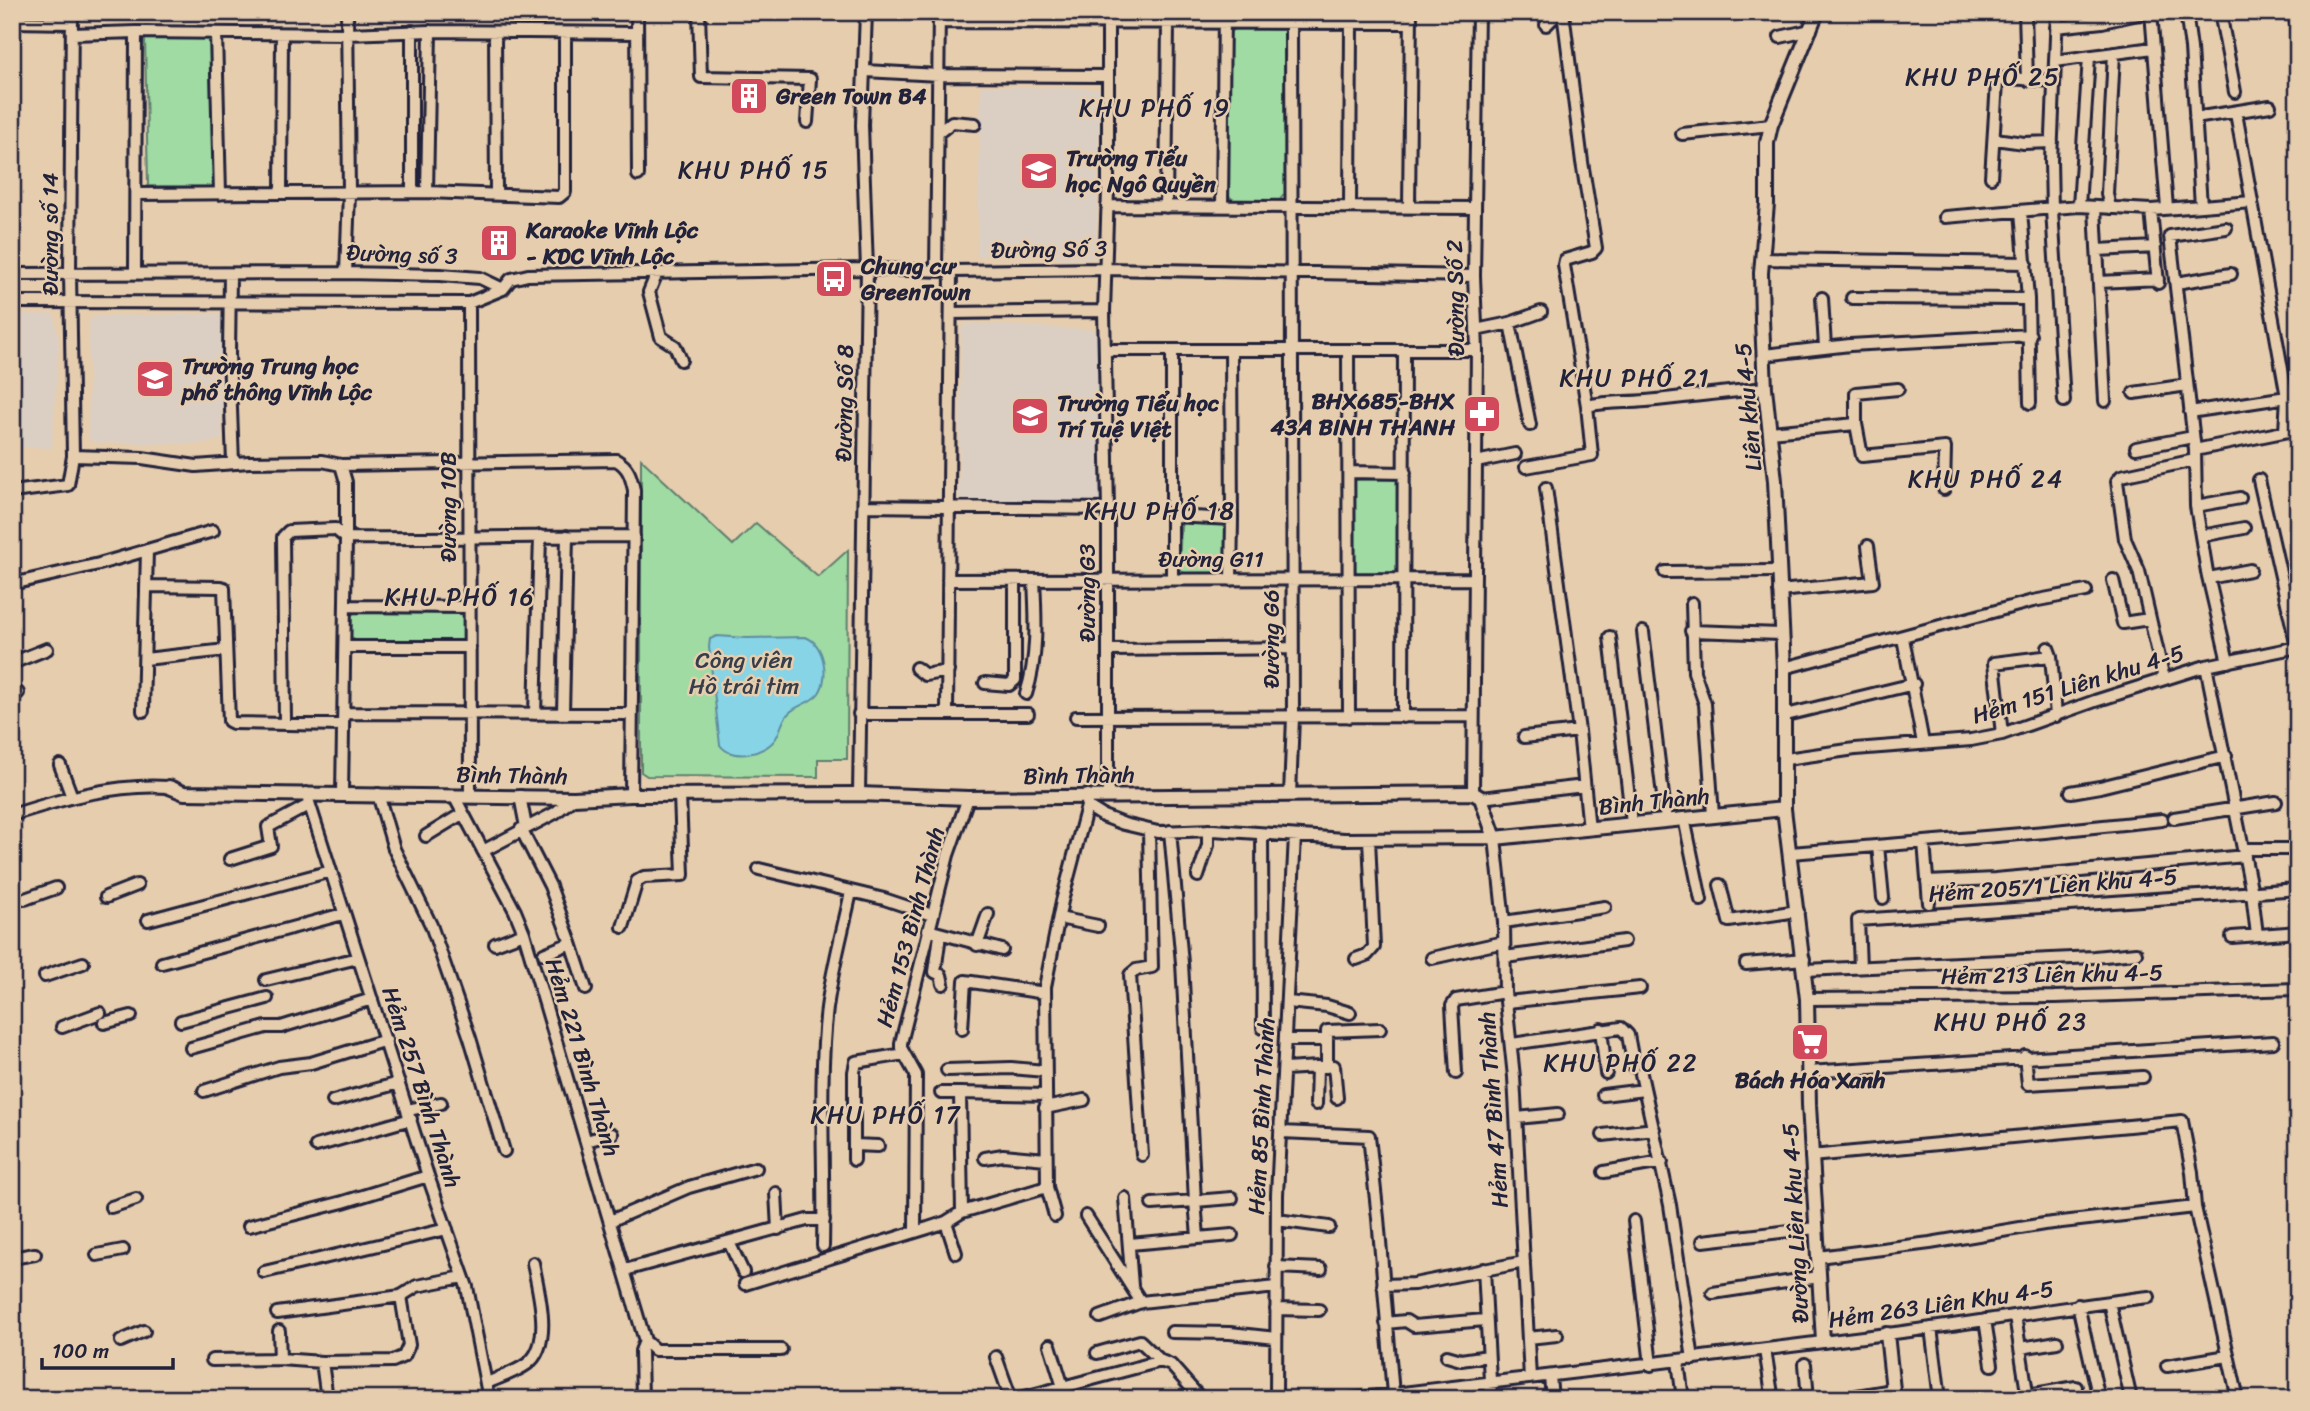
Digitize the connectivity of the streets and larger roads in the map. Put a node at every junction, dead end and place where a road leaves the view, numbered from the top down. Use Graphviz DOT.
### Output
graph roads {
  1 [pos="346,12"];
  2 [pos="637,12"];
  3 [pos="699,12"];
  4 [pos="866,12"];
  5 [pos="1478,12"];
  6 [pos="1561,12"];
  7 [pos="1817,12"];
  8 [pos="2025,12"];
  9 [pos="2057,12"];
  10 [pos="2149,12"];
  11 [pos="2186,12"];
  12 [pos="2220,12"];
  13 [pos="2293,12"];
  14 [pos="2121,15"];
  15 [pos="939,17"];
  16 [pos="1108,17"];
  17 [pos="1225,18"];
  18 [pos="1410,18"];
  19 [pos="2091,18"];
  20 [pos="12,22"];
  21 [pos="72,23"];
  22 [pos="1168,23"];
  23 [pos="1291,24"];
  24 [pos="1351,24"];
  25 [pos="1546,25"];
  26 [pos="2056,27"];
  27 [pos="2298,28"];
  28 [pos="1811,30"];
  29 [pos="412,31"];
  30 [pos="430,31"];
  31 [pos="136,32"];
  32 [pos="216,33"];
  33 [pos="282,33"];
  34 [pos="495,33"];
  35 [pos="636,33"];
  36 [pos="348,34"];
  37 [pos="565,34"];
  38 [pos="1780,37"];
  39 [pos="2153,48"];
  40 [pos="2114,53"];
  41 [pos="2089,57"];
  42 [pos="2055,61"];
  43 [pos="865,71"];
  44 [pos="939,75"];
  45 [pos="1106,76"];
  46 [pos="2027,80"];
  47 [pos="2054,81"];
  48 [pos="2235,92"];
  49 [pos="2270,106"];
  50 [pos="2236,113"];
  51 [pos="2195,118"];
  52 [pos="807,122"];
  53 [pos="975,124"];
  54 [pos="1771,125"];
  55 [pos="938,133"];
  56 [pos="1682,134"];
  57 [pos="1995,139"];
  58 [pos="2052,142"];
  59 [pos="638,175"];
  60 [pos="1991,177"];
  61 [pos="412,192"];
  62 [pos="428,192"];
  63 [pos="281,193"];
  64 [pos="349,193"];
  65 [pos="137,194"];
  66 [pos="220,194"];
  67 [pos="496,194"];
  68 [pos="2252,202"];
  69 [pos="1107,206"];
  70 [pos="2079,206"];
  71 [pos="2201,206"];
  72 [pos="1166,207"];
  73 [pos="1222,207"];
  74 [pos="1292,207"];
  75 [pos="1350,207"];
  76 [pos="1409,208"];
  77 [pos="1475,208"];
  78 [pos="2095,208"];
  79 [pos="2110,208"];
  80 [pos="2167,208"];
  81 [pos="2052,209"];
  82 [pos="2151,209"];
  83 [pos="2021,211"];
  84 [pos="1945,216"];
  85 [pos="2226,228"];
  86 [pos="2155,247"];
  87 [pos="2098,250"];
  88 [pos="1762,259"];
  89 [pos="2026,263"];
  90 [pos="867,269"];
  91 [pos="1105,269"];
  92 [pos="936,271"];
  93 [pos="951,271"];
  94 [pos="346,272"];
  95 [pos="1291,272"];
  96 [pos="70,273"];
  97 [pos="135,273"];
  98 [pos="657,273"];
  99 [pos="12,274"];
  100 [pos="230,274"];
  101 [pos="2231,274"];
  102 [pos="1474,276"];
  103 [pos="2100,282"];
  104 [pos="2176,283"];
  105 [pos="503,289"];
  106 [pos="1822,298"];
  107 [pos="1852,298"];
  108 [pos="2028,299"];
  109 [pos="231,301"];
  110 [pos="12,302"];
  111 [pos="70,303"];
  112 [pos="469,303"];
  113 [pos="1104,311"];
  114 [pos="1541,312"];
  115 [pos="951,313"];
  116 [pos="1510,323"];
  117 [pos="1476,330"];
  118 [pos="2030,335"];
  119 [pos="1825,347"];
  120 [pos="1106,350"];
  121 [pos="1172,350"];
  122 [pos="1231,350"];
  123 [pos="1291,350"];
  124 [pos="1348,350"];
  125 [pos="1404,350"];
  126 [pos="1477,350"];
  127 [pos="1764,355"];
  128 [pos="681,360"];
  129 [pos="2187,385"];
  130 [pos="1765,388"];
  131 [pos="1898,389"];
  132 [pos="2134,393"];
  133 [pos="2287,397"];
  134 [pos="2064,401"];
  135 [pos="2105,401"];
  136 [pos="2030,403"];
  137 [pos="1587,406"];
  138 [pos="2190,412"];
  139 [pos="1856,424"];
  140 [pos="1530,425"];
  141 [pos="2298,429"];
  142 [pos="2285,431"];
  143 [pos="1770,432"];
  144 [pos="2193,437"];
  145 [pos="2136,448"];
  146 [pos="1515,454"];
  147 [pos="2195,455"];
  148 [pos="72,456"];
  149 [pos="468,462"];
  150 [pos="1476,462"];
  151 [pos="233,463"];
  152 [pos="341,465"];
  153 [pos="1526,467"];
  154 [pos="1349,472"];
  155 [pos="1405,472"];
  156 [pos="2259,480"];
  157 [pos="1546,488"];
  158 [pos="1944,489"];
  159 [pos="12,492"];
  160 [pos="2240,498"];
  161 [pos="864,506"];
  162 [pos="2196,506"];
  163 [pos="949,508"];
  164 [pos="1108,509"];
  165 [pos="1173,516"];
  166 [pos="1233,519"];
  167 [pos="2244,528"];
  168 [pos="213,531"];
  169 [pos="540,536"];
  170 [pos="567,536"];
  171 [pos="634,536"];
  172 [pos="2201,537"];
  173 [pos="346,538"];
  174 [pos="468,539"];
  175 [pos="1868,547"];
  176 [pos="147,550"];
  177 [pos="2250,570"];
  178 [pos="1779,571"];
  179 [pos="1665,572"];
  180 [pos="2209,578"];
  181 [pos="1292,579"];
  182 [pos="1349,579"];
  183 [pos="1404,579"];
  184 [pos="1474,579"];
  185 [pos="2113,579"];
  186 [pos="948,580"];
  187 [pos="1034,580"];
  188 [pos="1109,580"];
  189 [pos="1172,580"];
  190 [pos="1231,580"];
  191 [pos="1015,581"];
  192 [pos="12,584"];
  193 [pos="146,586"];
  194 [pos="1779,591"];
  195 [pos="2086,591"];
  196 [pos="1692,603"];
  197 [pos="346,606"];
  198 [pos="470,607"];
  199 [pos="2149,619"];
  200 [pos="1692,631"];
  201 [pos="1643,632"];
  202 [pos="1782,634"];
  203 [pos="1610,637"];
  204 [pos="1903,638"];
  205 [pos="345,647"];
  206 [pos="470,647"];
  207 [pos="2297,647"];
  208 [pos="1292,648"];
  209 [pos="47,649"];
  210 [pos="226,650"];
  211 [pos="1108,650"];
  212 [pos="145,659"];
  213 [pos="2228,662"];
  214 [pos="12,663"];
  215 [pos="2206,666"];
  216 [pos="916,668"];
  217 [pos="1784,668"];
  218 [pos="948,671"];
  219 [pos="2164,679"];
  220 [pos="985,683"];
  221 [pos="1914,684"];
  222 [pos="1026,694"];
  223 [pos="143,711"];
  224 [pos="564,713"];
  225 [pos="947,713"];
  226 [pos="535,714"];
  227 [pos="632,714"];
  228 [pos="859,714"];
  229 [pos="1028,714"];
  230 [pos="470,715"];
  231 [pos="1786,715"];
  232 [pos="1473,716"];
  233 [pos="2056,716"];
  234 [pos="1076,717"];
  235 [pos="1293,717"];
  236 [pos="1349,717"];
  237 [pos="1404,717"];
  238 [pos="1108,718"];
  239 [pos="343,719"];
  240 [pos="285,723"];
  241 [pos="1579,731"];
  242 [pos="2002,734"];
  243 [pos="1524,737"];
  244 [pos="1923,743"];
  245 [pos="2226,756"];
  246 [pos="1786,759"];
  247 [pos="60,765"];
  248 [pos="1584,786"];
  249 [pos="169,787"];
  250 [pos="2071,792"];
  251 [pos="342,794"];
  252 [pos="378,794"];
  253 [pos="859,794"];
  254 [pos="470,795"];
  255 [pos="631,795"];
  256 [pos="680,795"];
  257 [pos="1108,795"];
  258 [pos="1290,795"];
  259 [pos="454,796"];
  260 [pos="520,796"];
  261 [pos="1477,796"];
  262 [pos="72,797"];
  263 [pos="968,797"];
  264 [pos="574,798"];
  265 [pos="307,799"];
  266 [pos="1087,801"];
  267 [pos="2276,802"];
  268 [pos="2236,807"];
  269 [pos="1784,809"];
  270 [pos="462,814"];
  271 [pos="12,815"];
  272 [pos="1713,815"];
  273 [pos="1684,818"];
  274 [pos="2174,818"];
  275 [pos="1666,820"];
  276 [pos="2162,820"];
  277 [pos="1632,823"];
  278 [pos="524,828"];
  279 [pos="1208,830"];
  280 [pos="1589,830"];
  281 [pos="1149,831"];
  282 [pos="1170,831"];
  283 [pos="1262,834"];
  284 [pos="426,836"];
  285 [pos="1296,836"];
  286 [pos="1495,838"];
  287 [pos="1369,839"];
  288 [pos="1924,842"];
  289 [pos="1878,846"];
  290 [pos="2298,849"];
  291 [pos="483,851"];
  292 [pos="1791,853"];
  293 [pos="2245,853"];
  294 [pos="230,859"];
  295 [pos="759,869"];
  296 [pos="331,871"];
  297 [pos="1198,876"];
  298 [pos="1927,882"];
  299 [pos="137,885"];
  300 [pos="1720,885"];
  301 [pos="56,888"];
  302 [pos="2298,889"];
  303 [pos="851,892"];
  304 [pos="2252,893"];
  305 [pos="106,897"];
  306 [pos="1883,898"];
  307 [pos="25,899"];
  308 [pos="1701,900"];
  309 [pos="1929,903"];
  310 [pos="1605,907"];
  311 [pos="1798,911"];
  312 [pos="343,914"];
  313 [pos="988,914"];
  314 [pos="932,915"];
  315 [pos="1059,918"];
  316 [pos="148,920"];
  317 [pos="1504,922"];
  318 [pos="1098,926"];
  319 [pos="623,927"];
  320 [pos="928,930"];
  321 [pos="2298,932"];
  322 [pos="524,933"];
  323 [pos="940,935"];
  324 [pos="2257,935"];
  325 [pos="2232,937"];
  326 [pos="1624,941"];
  327 [pos="1504,942"];
  328 [pos="571,943"];
  329 [pos="495,944"];
  330 [pos="977,945"];
  331 [pos="1002,950"];
  332 [pos="2136,953"];
  333 [pos="544,954"];
  334 [pos="1505,957"];
  335 [pos="358,958"];
  336 [pos="1432,958"];
  337 [pos="1356,959"];
  338 [pos="83,962"];
  339 [pos="162,963"];
  340 [pos="1746,964"];
  341 [pos="1805,964"];
  342 [pos="1860,967"];
  343 [pos="45,976"];
  344 [pos="266,980"];
  345 [pos="943,984"];
  346 [pos="1640,988"];
  347 [pos="586,989"];
  348 [pos="2298,989"];
  349 [pos="1045,993"];
  350 [pos="1506,997"];
  351 [pos="267,998"];
  352 [pos="372,999"];
  353 [pos="1808,999"];
  354 [pos="1288,1002"];
  355 [pos="1350,1013"];
  356 [pos="131,1016"];
  357 [pos="181,1021"];
  358 [pos="62,1027"];
  359 [pos="1263,1028"];
  360 [pos="962,1029"];
  361 [pos="1380,1029"];
  362 [pos="1601,1029"];
  363 [pos="386,1040"];
  364 [pos="1286,1040"];
  365 [pos="1326,1040"];
  366 [pos="2273,1042"];
  367 [pos="1512,1044"];
  368 [pos="191,1048"];
  369 [pos="904,1054"];
  370 [pos="2025,1056"];
  371 [pos="1322,1067"];
  372 [pos="1285,1069"];
  373 [pos="947,1070"];
  374 [pos="1045,1071"];
  375 [pos="1808,1072"];
  376 [pos="1456,1073"];
  377 [pos="1606,1073"];
  378 [pos="2143,1077"];
  379 [pos="400,1083"];
  380 [pos="1644,1090"];
  381 [pos="204,1091"];
  382 [pos="942,1093"];
  383 [pos="960,1093"];
  384 [pos="1045,1095"];
  385 [pos="1603,1096"];
  386 [pos="1337,1098"];
  387 [pos="1084,1100"];
  388 [pos="333,1101"];
  389 [pos="441,1103"];
  390 [pos="1316,1104"];
  391 [pos="1045,1108"];
  392 [pos="1558,1114"];
  393 [pos="409,1115"];
  394 [pos="1517,1118"];
  395 [pos="1654,1129"];
  396 [pos="1282,1132"];
  397 [pos="612,1134"];
  398 [pos="1603,1135"];
  399 [pos="586,1141"];
  400 [pos="854,1145"];
  401 [pos="316,1146"];
  402 [pos="878,1146"];
  403 [pos="504,1150"];
  404 [pos="1142,1155"];
  405 [pos="1811,1156"];
  406 [pos="985,1158"];
  407 [pos="1046,1159"];
  408 [pos="854,1160"];
  409 [pos="1662,1163"];
  410 [pos="756,1168"];
  411 [pos="1604,1172"];
  412 [pos="428,1175"];
  413 [pos="1047,1187"];
  414 [pos="776,1193"];
  415 [pos="1125,1198"];
  416 [pos="1231,1198"];
  417 [pos="136,1199"];
  418 [pos="1195,1201"];
  419 [pos="1152,1204"];
  420 [pos="111,1207"];
  421 [pos="2195,1207"];
  422 [pos="962,1212"];
  423 [pos="1055,1216"];
  424 [pos="1086,1216"];
  425 [pos="824,1220"];
  426 [pos="1277,1220"];
  427 [pos="610,1221"];
  428 [pos="1634,1221"];
  429 [pos="947,1222"];
  430 [pos="249,1226"];
  431 [pos="1329,1227"];
  432 [pos="778,1228"];
  433 [pos="1816,1228"];
  434 [pos="447,1229"];
  435 [pos="910,1233"];
  436 [pos="1232,1235"];
  437 [pos="1198,1237"];
  438 [pos="1703,1241"];
  439 [pos="729,1242"];
  440 [pos="1130,1244"];
  441 [pos="823,1246"];
  442 [pos="123,1250"];
  443 [pos="956,1253"];
  444 [pos="35,1254"];
  445 [pos="97,1255"];
  446 [pos="1818,1257"];
  447 [pos="12,1258"];
  448 [pos="1524,1262"];
  449 [pos="533,1263"];
  450 [pos="1276,1267"];
  451 [pos="1321,1269"];
  452 [pos="1484,1269"];
  453 [pos="625,1270"];
  454 [pos="264,1272"];
  455 [pos="463,1276"];
  456 [pos="1819,1277"];
  457 [pos="1383,1286"];
  458 [pos="1132,1287"];
  459 [pos="1276,1287"];
  460 [pos="1713,1293"];
  461 [pos="401,1296"];
  462 [pos="2149,1297"];
  463 [pos="1141,1302"];
  464 [pos="2109,1302"];
  465 [pos="2078,1305"];
  466 [pos="1276,1309"];
  467 [pos="1320,1310"];
  468 [pos="277,1313"];
  469 [pos="2015,1316"];
  470 [pos="1100,1317"];
  471 [pos="1485,1320"];
  472 [pos="1985,1320"];
  473 [pos="1387,1323"];
  474 [pos="1931,1328"];
  475 [pos="144,1331"];
  476 [pos="279,1331"];
  477 [pos="1172,1332"];
  478 [pos="1887,1334"];
  479 [pos="1557,1335"];
  480 [pos="1276,1338"];
  481 [pos="1528,1338"];
  482 [pos="121,1341"];
  483 [pos="646,1341"];
  484 [pos="1823,1341"];
  485 [pos="2057,1342"];
  486 [pos="1050,1345"];
  487 [pos="2021,1348"];
  488 [pos="781,1350"];
  489 [pos="1765,1350"];
  490 [pos="1097,1353"];
  491 [pos="1447,1356"];
  492 [pos="1488,1356"];
  493 [pos="2228,1356"];
  494 [pos="996,1357"];
  495 [pos="280,1359"];
  496 [pos="1693,1359"];
  497 [pos="212,1360"];
  498 [pos="1161,1361"];
  499 [pos="1678,1361"];
  500 [pos="322,1362"];
  501 [pos="1805,1364"];
  502 [pos="1651,1365"];
  503 [pos="1992,1365"];
  504 [pos="2167,1366"];
  505 [pos="1550,1376"];
  506 [pos="1530,1378"];
  507 [pos="1489,1382"];
  508 [pos="487,1383"];
  509 [pos="1063,1387"];
  510 [pos="2076,1387"];
  511 [pos="1393,1394"];
  512 [pos="1772,1394"];
  513 [pos="1893,1394"];
  514 [pos="1857,1396"];
  515 [pos="2028,1397"];
  516 [pos="2237,1397"];
  517 [pos="327,1399"];
  518 [pos="489,1399"];
  519 [pos="642,1399"];
  520 [pos="1011,1399"];
  521 [pos="1017,1399"];
  522 [pos="1201,1399"];
  523 [pos="1276,1399"];
  524 [pos="1353,1399"];
  525 [pos="1491,1399"];
  526 [pos="1552,1399"];
  527 [pos="1683,1399"];
  528 [pos="1808,1399"];
  529 [pos="1940,1399"];
  530 [pos="2099,1399"];
  531 [pos="2131,1399"];
  532 [pos="2225,1399"];
  1 -- 36 [label="street"];
  2 -- 35 [label="street"];
  3 -- 52 [label="street"];
  4 -- 43 [label="street, Đường Số 8"];
  5 -- 77 [label="street, Đường Số 2"];
  6 -- 25 [label="street"];
  6 -- 137 [label="street"];
  7 -- 28 [label="street, Liên khu 4-5"];
  8 -- 46 [label="street"];
  9 -- 26 [label="street"];
  10 -- 14 [label="street"];
  10 -- 39 [label="street"];
  11 -- 51 [label="street"];
  12 -- 48 [label="street"];
  13 -- 27 [label="street"];
  14 -- 19 [label="street"];
  15 -- 16 [label="street"];
  15 -- 44 [label="street"];
  16 -- 22 [label="street"];
  16 -- 45 [label="street, Đường G3"];
  17 -- 22 [label="street"];
  17 -- 23 [label="street"];
  17 -- 73 [label="street"];
  18 -- 24 [label="street"];
  18 -- 76 [label="street"];
  19 -- 26 [label="street"];
  20 -- 21 [label="street"];
  21 -- 31 [label="street"];
  21 -- 96 [label="street, Đường số 14"];
  22 -- 72 [label="street"];
  23 -- 24 [label="street"];
  23 -- 74 [label="street, Đường G6"];
  24 -- 75 [label="street"];
  26 -- 42 [label="street"];
  28 -- 38 [label="street"];
  28 -- 54 [label="street, Liên khu 4-5"];
  29 -- 30 [label="street"];
  29 -- 36 [label="street"];
  29 -- 61 [label="street"];
  30 -- 34 [label="street"];
  30 -- 62 [label="street"];
  31 -- 32 [label="street"];
  31 -- 65 [label="street"];
  32 -- 33 [label="street"];
  32 -- 66 [label="street"];
  33 -- 36 [label="street"];
  33 -- 63 [label="street"];
  34 -- 37 [label="street"];
  34 -- 67 [label="street"];
  35 -- 37 [label="street"];
  35 -- 59 [label="street"];
  36 -- 64 [label="street"];
  37 -- 67 [label="street"];
  39 -- 40 [label="street"];
  39 -- 80 [label="street"];
  40 -- 41 [label="street"];
  40 -- 79 [label="street"];
  41 -- 42 [label="street"];
  41 -- 70 [label="street"];
  42 -- 47 [label="street"];
  43 -- 44 [label="street"];
  43 -- 90 [label="street, Đường Số 8"];
  44 -- 45 [label="street"];
  44 -- 55 [label="street"];
  45 -- 69 [label="street, Đường G3"];
  46 -- 47 [label="street"];
  46 -- 57 [label="street"];
  47 -- 58 [label="street"];
  49 -- 50 [label="street"];
  50 -- 51 [label="street"];
  50 -- 68 [label="street"];
  51 -- 71 [label="street"];
  53 -- 55 [label="street"];
  54 -- 56 [label="street"];
  54 -- 88 [label="street, Liên khu 4-5"];
  55 -- 92 [label="street"];
  57 -- 58 [label="street"];
  57 -- 60 [label="street"];
  58 -- 81 [label="street"];
  61 -- 62 [label="street"];
  61 -- 64 [label="street"];
  62 -- 67 [label="street"];
  63 -- 64 [label="street"];
  63 -- 66 [label="street"];
  64 -- 94 [label="street"];
  65 -- 66 [label="street"];
  65 -- 97 [label="street"];
  68 -- 71 [label="street"];
  68 -- 133 [label="street"];
  69 -- 72 [label="street"];
  69 -- 91 [label="street, Đường G3"];
  70 -- 78 [label="street"];
  70 -- 81 [label="street"];
  71 -- 80 [label="street"];
  72 -- 73 [label="street"];
  73 -- 74 [label="street"];
  74 -- 75 [label="street"];
  74 -- 95 [label="street, Đường G6"];
  75 -- 76 [label="street"];
  76 -- 77 [label="street"];
  77 -- 102 [label="street, Đường Số 2"];
  78 -- 79 [label="street"];
  78 -- 87 [label="street"];
  79 -- 82 [label="street"];
  80 -- 82 [label="street"];
  81 -- 83 [label="street"];
  81 -- 134 [label="street"];
  82 -- 86 [label="street"];
  83 -- 84 [label="street"];
  83 -- 89 [label="street"];
  85 -- 104 [label="street"];
  86 -- 87 [label="street"];
  86 -- 103 [label="street"];
  87 -- 103 [label="street"];
  88 -- 89 [label="street"];
  88 -- 127 [label="street, Liên khu 4-5"];
  89 -- 108 [label="street"];
  90 -- 92 [label="street, Đường Số 3"];
  90 -- 98 [label="street, Đường Số 3"];
  90 -- 161 [label="street, Đường Số 8"];
  91 -- 93 [label="street, Đường Số 3"];
  91 -- 95 [label="street, Đường Số 3"];
  91 -- 113 [label="street, Đường G3"];
  92 -- 93 [label="street, Đường Số 3"];
  93 -- 115 [label="street"];
  94 -- 100 [label="street, Đường số 3"];
  94 -- 105 [label="street, Đường số 3"];
  95 -- 102 [label="street, Đường Số 3"];
  95 -- 123 [label="street, Đường G6"];
  96 -- 97 [label="street, Đường số 3"];
  96 -- 99 [label="street, Đường số 3"];
  96 -- 111 [label="street, Đường số 14"];
  97 -- 100 [label="street, Đường số 3"];
  98 -- 105 [label="street, Đường Số 3"];
  98 -- 128 [label="street"];
  100 -- 109 [label="street"];
  101 -- 104 [label="street"];
  102 -- 117 [label="street, Đường Số 2"];
  103 -- 135 [label="street"];
  104 -- 129 [label="street"];
  105 -- 112 [label="street, Đường số 3"];
  106 -- 119 [label="street"];
  107 -- 108 [label="street"];
  108 -- 118 [label="street"];
  109 -- 111 [label="street, Đường số 3"];
  109 -- 112 [label="street, Đường số 3"];
  109 -- 151 [label="street"];
  110 -- 111 [label="street, Đường số 3"];
  111 -- 148 [label="street, Đường số 14"];
  112 -- 149 [label="street, Đường 10B"];
  113 -- 115 [label="street"];
  113 -- 120 [label="street, Đường G3"];
  114 -- 116 [label="street"];
  115 -- 163 [label="street"];
  116 -- 117 [label="street"];
  116 -- 140 [label="street"];
  117 -- 126 [label="street, Đường Số 2"];
  118 -- 119 [label="street"];
  118 -- 136 [label="street"];
  119 -- 127 [label="street"];
  120 -- 121 [label="street"];
  120 -- 164 [label="street, Đường G3"];
  121 -- 122 [label="street"];
  121 -- 165 [label="street"];
  122 -- 123 [label="street"];
  122 -- 166 [label="street"];
  123 -- 124 [label="street"];
  123 -- 181 [label="street, Đường G6"];
  124 -- 125 [label="street"];
  124 -- 154 [label="street"];
  125 -- 126 [label="street"];
  125 -- 155 [label="street"];
  126 -- 150 [label="street, Đường Số 2"];
  127 -- 130 [label="street, Liên khu 4-5"];
  129 -- 132 [label="street"];
  129 -- 138 [label="street"];
  130 -- 137 [label="street"];
  130 -- 143 [label="street, Liên khu 4-5"];
  131 -- 139 [label="street"];
  133 -- 138 [label="street"];
  133 -- 142 [label="street"];
  137 -- 153 [label="street"];
  138 -- 144 [label="street"];
  139 -- 143 [label="street"];
  139 -- 158 [label="street"];
  141 -- 142 [label="street"];
  142 -- 147 [label="street"];
  143 -- 178 [label="street, Liên khu 4-5"];
  144 -- 145 [label="street"];
  144 -- 147 [label="street"];
  146 -- 150 [label="street"];
  147 -- 162 [label="street"];
  147 -- 199 [label="street"];
  148 -- 151 [label="street"];
  148 -- 159 [label="street, Đường số 14"];
  149 -- 152 [label="street"];
  149 -- 171 [label="street"];
  149 -- 174 [label="street, Đường 10B"];
  150 -- 184 [label="street, Đường Số 2"];
  151 -- 152 [label="street"];
  152 -- 173 [label="street"];
  154 -- 155 [label="street"];
  154 -- 182 [label="street"];
  155 -- 183 [label="street"];
  156 -- 207 [label="street"];
  157 -- 241 [label="street"];
  160 -- 162 [label="street"];
  161 -- 163 [label="street"];
  161 -- 228 [label="street, Đường Số 8"];
  162 -- 172 [label="street"];
  163 -- 164 [label="street"];
  163 -- 186 [label="street"];
  164 -- 188 [label="street, Đường G3"];
  165 -- 166 [label="street"];
  165 -- 189 [label="street"];
  166 -- 190 [label="street"];
  167 -- 172 [label="street"];
  168 -- 176 [label="street"];
  169 -- 170 [label="street"];
  169 -- 174 [label="street"];
  169 -- 226 [label="street"];
  170 -- 171 [label="street"];
  170 -- 224 [label="street"];
  171 -- 227 [label="street"];
  172 -- 180 [label="street"];
  173 -- 174 [label="street"];
  173 -- 197 [label="street"];
  173 -- 240 [label="street"];
  174 -- 198 [label="street, Đường 10B"];
  175 -- 194 [label="street"];
  176 -- 192 [label="street"];
  176 -- 193 [label="street"];
  177 -- 180 [label="street"];
  178 -- 179 [label="street"];
  178 -- 194 [label="street, Liên khu 4-5"];
  180 -- 213 [label="street"];
  181 -- 182 [label="street, Đường G11"];
  181 -- 190 [label="street, Đường G11"];
  181 -- 208 [label="street, Đường G6"];
  182 -- 183 [label="street, Đường G11"];
  182 -- 236 [label="street"];
  183 -- 184 [label="street, Đường G11"];
  183 -- 237 [label="street"];
  184 -- 232 [label="street, Đường Số 2"];
  185 -- 199 [label="street"];
  186 -- 191 [label="street, Đường G11"];
  186 -- 218 [label="street"];
  187 -- 188 [label="street, Đường G11"];
  187 -- 191 [label="street, Đường G11"];
  187 -- 222 [label="street"];
  188 -- 189 [label="street, Đường G11"];
  188 -- 211 [label="street, Đường G3"];
  189 -- 190 [label="street, Đường G11"];
  191 -- 220 [label="street"];
  193 -- 210 [label="street"];
  193 -- 212 [label="street"];
  194 -- 202 [label="street, Liên khu 4-5"];
  195 -- 204 [label="street"];
  196 -- 200 [label="street"];
  197 -- 198 [label="street"];
  197 -- 205 [label="street"];
  198 -- 206 [label="street, Đường 10B"];
  199 -- 219 [label="street"];
  200 -- 202 [label="street"];
  200 -- 272 [label="street"];
  201 -- 275 [label="street"];
  202 -- 217 [label="street, Liên khu 4-5"];
  203 -- 277 [label="street"];
  204 -- 217 [label="street"];
  204 -- 221 [label="street"];
  205 -- 206 [label="street"];
  205 -- 239 [label="street"];
  206 -- 230 [label="street, Đường 10B"];
  207 -- 213 [label="street, Hẻm 151 Liên khu 4-5"];
  208 -- 211 [label="street"];
  208 -- 235 [label="street, Đường G6"];
  209 -- 214 [label="street"];
  210 -- 212 [label="street"];
  210 -- 240 [label="street"];
  211 -- 238 [label="street, Đường G3"];
  212 -- 223 [label="street"];
  213 -- 215 [label="street, Hẻm 151 Liên khu 4-5"];
  215 -- 219 [label="street, Hẻm 151 Liên khu 4-5"];
  215 -- 245 [label="street"];
  216 -- 218 [label="street"];
  217 -- 231 [label="street, Liên khu 4-5"];
  218 -- 225 [label="street"];
  219 -- 233 [label="street, Hẻm 151 Liên khu 4-5"];
  221 -- 231 [label="street"];
  221 -- 244 [label="street"];
  224 -- 226 [label="street"];
  224 -- 227 [label="street"];
  225 -- 228 [label="street"];
  225 -- 229 [label="street"];
  226 -- 230 [label="street"];
  227 -- 255 [label="street"];
  228 -- 253 [label="street, Đường Số 8"];
  230 -- 239 [label="street"];
  230 -- 254 [label="street, Đường 10B"];
  231 -- 246 [label="street, Liên khu 4-5"];
  232 -- 237 [label="street"];
  232 -- 261 [label="street, Đường Số 2"];
  233 -- 242 [label="street, Hẻm 151 Liên khu 4-5"];
  233 -- 242 [label="street"];
  234 -- 238 [label="street"];
  235 -- 236 [label="street"];
  235 -- 238 [label="street"];
  235 -- 258 [label="street, Đường G6"];
  236 -- 237 [label="street"];
  238 -- 257 [label="street, Đường G3"];
  239 -- 240 [label="street"];
  239 -- 251 [label="street"];
  241 -- 243 [label="street"];
  241 -- 248 [label="street"];
  242 -- 244 [label="street, Hẻm 151 Liên khu 4-5"];
  244 -- 246 [label="street, Hẻm 151 Liên khu 4-5"];
  245 -- 250 [label="street"];
  245 -- 268 [label="street"];
  246 -- 269 [label="street, Liên khu 4-5"];
  247 -- 262 [label="street"];
  248 -- 261 [label="street"];
  248 -- 280 [label="street"];
  249 -- 262 [label="street, Bình Thành"];
  249 -- 265 [label="street, Bình Thành"];
  251 -- 252 [label="street, Bình Thành"];
  251 -- 265 [label="street, Bình Thành"];
  252 -- 259 [label="street, Bình Thành"];
  252 -- 403 [label="street"];
  253 -- 256 [label="street, Bình Thành"];
  253 -- 263 [label="street, Bình Thành"];
  254 -- 259 [label="street, Bình Thành"];
  254 -- 260 [label="street, Bình Thành"];
  255 -- 256 [label="street, Bình Thành"];
  255 -- 264 [label="street, Bình Thành"];
  256 -- 319 [label="street"];
  257 -- 258 [label="street, Bình Thành"];
  257 -- 266 [label="street, Bình Thành"];
  258 -- 261 [label="street, Bình Thành"];
  259 -- 270 [label="street, Hẻm 221 Bình Thành"];
  260 -- 264 [label="street, Bình Thành"];
  260 -- 278 [label="street"];
  261 -- 286 [label="street"];
  262 -- 271 [label="street, Bình Thành"];
  263 -- 266 [label="street, Bình Thành"];
  263 -- 314 [label="street, Hẻm 153 Bình Thành"];
  264 -- 278 [label="street"];
  265 -- 294 [label="street"];
  265 -- 296 [label="street, Hẻm 257 Bình Thành"];
  266 -- 281 [label="street"];
  266 -- 315 [label="street"];
  267 -- 268 [label="street"];
  268 -- 274 [label="street"];
  268 -- 293 [label="street"];
  269 -- 272 [label="street, Bình Thành"];
  269 -- 292 [label="street, Đường Liên khu 4-5"];
  270 -- 284 [label="street"];
  270 -- 291 [label="street, Hẻm 221 Bình Thành"];
  272 -- 273 [label="street, Bình Thành"];
  273 -- 275 [label="street, Bình Thành"];
  273 -- 308 [label="street"];
  275 -- 277 [label="street, Bình Thành"];
  276 -- 288 [label="street"];
  277 -- 280 [label="street, Bình Thành"];
  278 -- 291 [label="street"];
  278 -- 328 [label="street"];
  279 -- 282 [label="street"];
  279 -- 283 [label="street"];
  279 -- 297 [label="street"];
  280 -- 286 [label="street, Bình Thành"];
  281 -- 282 [label="street"];
  281 -- 404 [label="street"];
  282 -- 418 [label="street"];
  283 -- 285 [label="street"];
  283 -- 359 [label="street"];
  285 -- 287 [label="street"];
  285 -- 354 [label="street, Hẻm 85 Bình Thành"];
  286 -- 287 [label="street"];
  286 -- 317 [label="street, Hẻm 47 Bình Thành"];
  287 -- 337 [label="street"];
  288 -- 289 [label="street"];
  288 -- 298 [label="street"];
  289 -- 292 [label="street"];
  289 -- 306 [label="street"];
  290 -- 293 [label="street"];
  291 -- 322 [label="street, Hẻm 221 Bình Thành"];
  292 -- 311 [label="street, Đường Liên khu 4-5"];
  293 -- 298 [label="street"];
  293 -- 304 [label="street"];
  295 -- 303 [label="street"];
  296 -- 312 [label="street, Hẻm 257 Bình Thành"];
  296 -- 316 [label="street"];
  298 -- 309 [label="street"];
  299 -- 305 [label="street"];
  300 -- 311 [label="street"];
  301 -- 307 [label="street"];
  302 -- 304 [label="street, Hẻm 205/1 Liên khu 4-5"];
  303 -- 314 [label="street"];
  303 -- 425 [label="street"];
  304 -- 324 [label="street"];
  304 -- 342 [label="street, Hẻm 205/1 Liên khu 4-5"];
  310 -- 317 [label="street"];
  311 -- 341 [label="street, Đường Liên khu 4-5"];
  312 -- 335 [label="street, Hẻm 257 Bình Thành"];
  312 -- 339 [label="street"];
  313 -- 330 [label="street"];
  314 -- 320 [label="street, Hẻm 153 Bình Thành"];
  315 -- 318 [label="street"];
  315 -- 349 [label="street"];
  317 -- 327 [label="street, Hẻm 47 Bình Thành"];
  320 -- 323 [label="street"];
  320 -- 369 [label="street, Hẻm 153 Bình Thành"];
  321 -- 324 [label="street"];
  322 -- 329 [label="street"];
  322 -- 399 [label="street, Hẻm 221 Bình Thành"];
  323 -- 330 [label="street"];
  323 -- 345 [label="street"];
  324 -- 325 [label="street"];
  326 -- 334 [label="street"];
  327 -- 334 [label="street, Hẻm 47 Bình Thành"];
  327 -- 336 [label="street"];
  328 -- 333 [label="street"];
  328 -- 347 [label="street"];
  330 -- 331 [label="street"];
  332 -- 342 [label="street"];
  334 -- 350 [label="street, Hẻm 47 Bình Thành"];
  335 -- 344 [label="street"];
  335 -- 352 [label="street, Hẻm 257 Bình Thành"];
  338 -- 343 [label="street"];
  340 -- 341 [label="street"];
  341 -- 342 [label="street"];
  341 -- 353 [label="street, Đường Liên khu 4-5"];
  346 -- 350 [label="street"];
  348 -- 353 [label="street, Hẻm 213 Liên khu 4-5"];
  349 -- 360 [label="street"];
  349 -- 374 [label="street"];
  350 -- 367 [label="street, Hẻm 47 Bình Thành"];
  350 -- 376 [label="street"];
  351 -- 357 [label="street"];
  352 -- 363 [label="street, Hẻm 257 Bình Thành"];
  352 -- 368 [label="street"];
  353 -- 375 [label="street, Đường Liên khu 4-5"];
  354 -- 355 [label="street"];
  354 -- 364 [label="street, Hẻm 85 Bình Thành"];
  356 -- 358 [label="street"];
  361 -- 365 [label="street"];
  362 -- 367 [label="street"];
  362 -- 377 [label="street"];
  362 -- 380 [label="street"];
  363 -- 379 [label="street, Hẻm 257 Bình Thành"];
  363 -- 381 [label="street"];
  364 -- 365 [label="street"];
  364 -- 372 [label="street, Hẻm 85 Bình Thành"];
  365 -- 371 [label="street"];
  366 -- 370 [label="street"];
  367 -- 394 [label="street, Hẻm 47 Bình Thành"];
  369 -- 400 [label="street"];
  369 -- 435 [label="street, Hẻm 153 Bình Thành"];
  370 -- 375 [label="street"];
  370 -- 378 [label="street"];
  371 -- 372 [label="street"];
  371 -- 386 [label="street"];
  371 -- 390 [label="street"];
  372 -- 396 [label="street, Hẻm 85 Bình Thành"];
  373 -- 374 [label="street"];
  374 -- 384 [label="street"];
  375 -- 405 [label="street, Đường Liên khu 4-5"];
  379 -- 388 [label="street"];
  379 -- 393 [label="street, Hẻm 257 Bình Thành"];
  380 -- 385 [label="street"];
  380 -- 395 [label="street"];
  382 -- 383 [label="street"];
  383 -- 384 [label="street"];
  383 -- 422 [label="street"];
  384 -- 391 [label="street"];
  387 -- 391 [label="street"];
  389 -- 393 [label="street"];
  391 -- 407 [label="street"];
  392 -- 394 [label="street"];
  393 -- 401 [label="street"];
  393 -- 412 [label="street, Hẻm 257 Bình Thành"];
  394 -- 448 [label="street, Hẻm 47 Bình Thành"];
  395 -- 398 [label="street"];
  395 -- 409 [label="street"];
  396 -- 426 [label="street, Hẻm 85 Bình Thành"];
  396 -- 457 [label="street"];
  397 -- 399 [label="street"];
  399 -- 427 [label="street, Hẻm 221 Bình Thành"];
  400 -- 402 [label="street"];
  400 -- 408 [label="street"];
  405 -- 421 [label="street"];
  405 -- 433 [label="street, Đường Liên khu 4-5"];
  406 -- 407 [label="street"];
  407 -- 413 [label="street"];
  409 -- 411 [label="street"];
  409 -- 496 [label="street"];
  410 -- 427 [label="street"];
  412 -- 430 [label="street"];
  412 -- 434 [label="street, Hẻm 257 Bình Thành"];
  413 -- 422 [label="street"];
  413 -- 423 [label="street"];
  414 -- 432 [label="street"];
  415 -- 440 [label="street"];
  416 -- 418 [label="street"];
  417 -- 420 [label="street"];
  418 -- 419 [label="street"];
  418 -- 437 [label="street"];
  421 -- 446 [label="street"];
  421 -- 493 [label="street"];
  422 -- 429 [label="street"];
  424 -- 458 [label="street"];
  425 -- 432 [label="street"];
  425 -- 441 [label="street"];
  426 -- 431 [label="street"];
  426 -- 450 [label="street, Hẻm 85 Bình Thành"];
  427 -- 453 [label="street, Hẻm 221 Bình Thành"];
  428 -- 502 [label="street"];
  429 -- 435 [label="street"];
  429 -- 443 [label="street"];
  432 -- 439 [label="street"];
  433 -- 438 [label="street"];
  433 -- 446 [label="street, Đường Liên khu 4-5"];
  434 -- 454 [label="street"];
  434 -- 455 [label="street, Hẻm 257 Bình Thành"];
  435 -- 439 [label="street"];
  436 -- 437 [label="street"];
  437 -- 440 [label="street"];
  439 -- 453 [label="street"];
  440 -- 458 [label="street"];
  442 -- 445 [label="street"];
  444 -- 447 [label="street"];
  446 -- 456 [label="street, Đường Liên khu 4-5"];
  448 -- 452 [label="street"];
  448 -- 481 [label="street, Hẻm 47 Bình Thành"];
  449 -- 508 [label="street"];
  450 -- 451 [label="street"];
  450 -- 459 [label="street, Hẻm 85 Bình Thành"];
  452 -- 457 [label="street"];
  452 -- 471 [label="street"];
  453 -- 483 [label="street, Hẻm 221 Bình Thành"];
  455 -- 461 [label="street"];
  455 -- 508 [label="street, Hẻm 257 Bình Thành"];
  456 -- 460 [label="street"];
  456 -- 484 [label="street, Đường Liên khu 4-5"];
  457 -- 473 [label="street"];
  458 -- 463 [label="street"];
  459 -- 463 [label="street"];
  459 -- 466 [label="street, Hẻm 85 Bình Thành"];
  461 -- 468 [label="street"];
  461 -- 500 [label="street"];
  462 -- 464 [label="street, Hẻm 263 Liên Khu 4-5"];
  463 -- 470 [label="street"];
  464 -- 465 [label="street, Hẻm 263 Liên Khu 4-5"];
  464 -- 531 [label="street"];
  465 -- 469 [label="street, Hẻm 263 Liên Khu 4-5"];
  465 -- 530 [label="street"];
  466 -- 467 [label="street"];
  466 -- 480 [label="street, Hẻm 85 Bình Thành"];
  469 -- 472 [label="street, Hẻm 263 Liên Khu 4-5"];
  469 -- 487 [label="street"];
  471 -- 473 [label="street"];
  471 -- 492 [label="street"];
  472 -- 474 [label="street, Hẻm 263 Liên Khu 4-5"];
  472 -- 503 [label="street"];
  473 -- 511 [label="street"];
  474 -- 478 [label="street, Hẻm 263 Liên Khu 4-5"];
  474 -- 529 [label="street"];
  475 -- 482 [label="street"];
  476 -- 495 [label="street"];
  477 -- 480 [label="street"];
  478 -- 484 [label="street, Hẻm 263 Liên Khu 4-5"];
  478 -- 513 [label="street"];
  479 -- 481 [label="street"];
  480 -- 523 [label="street, Hẻm 85 Bình Thành"];
  481 -- 506 [label="street, Hẻm 47 Bình Thành"];
  483 -- 488 [label="street"];
  483 -- 519 [label="street"];
  484 -- 489 [label="street, Hẻm 263 Liên Khu 4-5"];
  485 -- 487 [label="street"];
  486 -- 509 [label="street"];
  487 -- 515 [label="street"];
  489 -- 496 [label="street, Hẻm 263 Liên Khu 4-5"];
  489 -- 512 [label="street"];
  490 -- 498 [label="street"];
  491 -- 492 [label="street"];
  492 -- 507 [label="street"];
  493 -- 504 [label="street"];
  493 -- 516 [label="street"];
  494 -- 520 [label="street"];
  495 -- 497 [label="street"];
  495 -- 500 [label="street"];
  496 -- 499 [label="street, Hẻm 263 Liên Khu 4-5"];
  498 -- 509 [label="street"];
  498 -- 522 [label="street"];
  499 -- 502 [label="street, Hẻm 263 Liên Khu 4-5"];
  499 -- 527 [label="street"];
  500 -- 517 [label="street"];
  501 -- 528 [label="street"];
  502 -- 505 [label="street, Hẻm 263 Liên Khu 4-5"];
  505 -- 506 [label="street, Hẻm 263 Liên Khu 4-5"];
  505 -- 526 [label="street"];
  506 -- 507 [label="street, Hẻm 263 Liên Khu 4-5"];
  507 -- 511 [label="street, Hẻm 263 Liên Khu 4-5"];
  507 -- 525 [label="street"];
  508 -- 518 [label="street, Hẻm 257 Bình Thành"];
  509 -- 521 [label="street"];
  510 -- 515 [label="street"];
  511 -- 524 [label="street, Hẻm 263 Liên Khu 4-5"];
  513 -- 514 [label="street"];
  516 -- 532 [label="street"];
}
